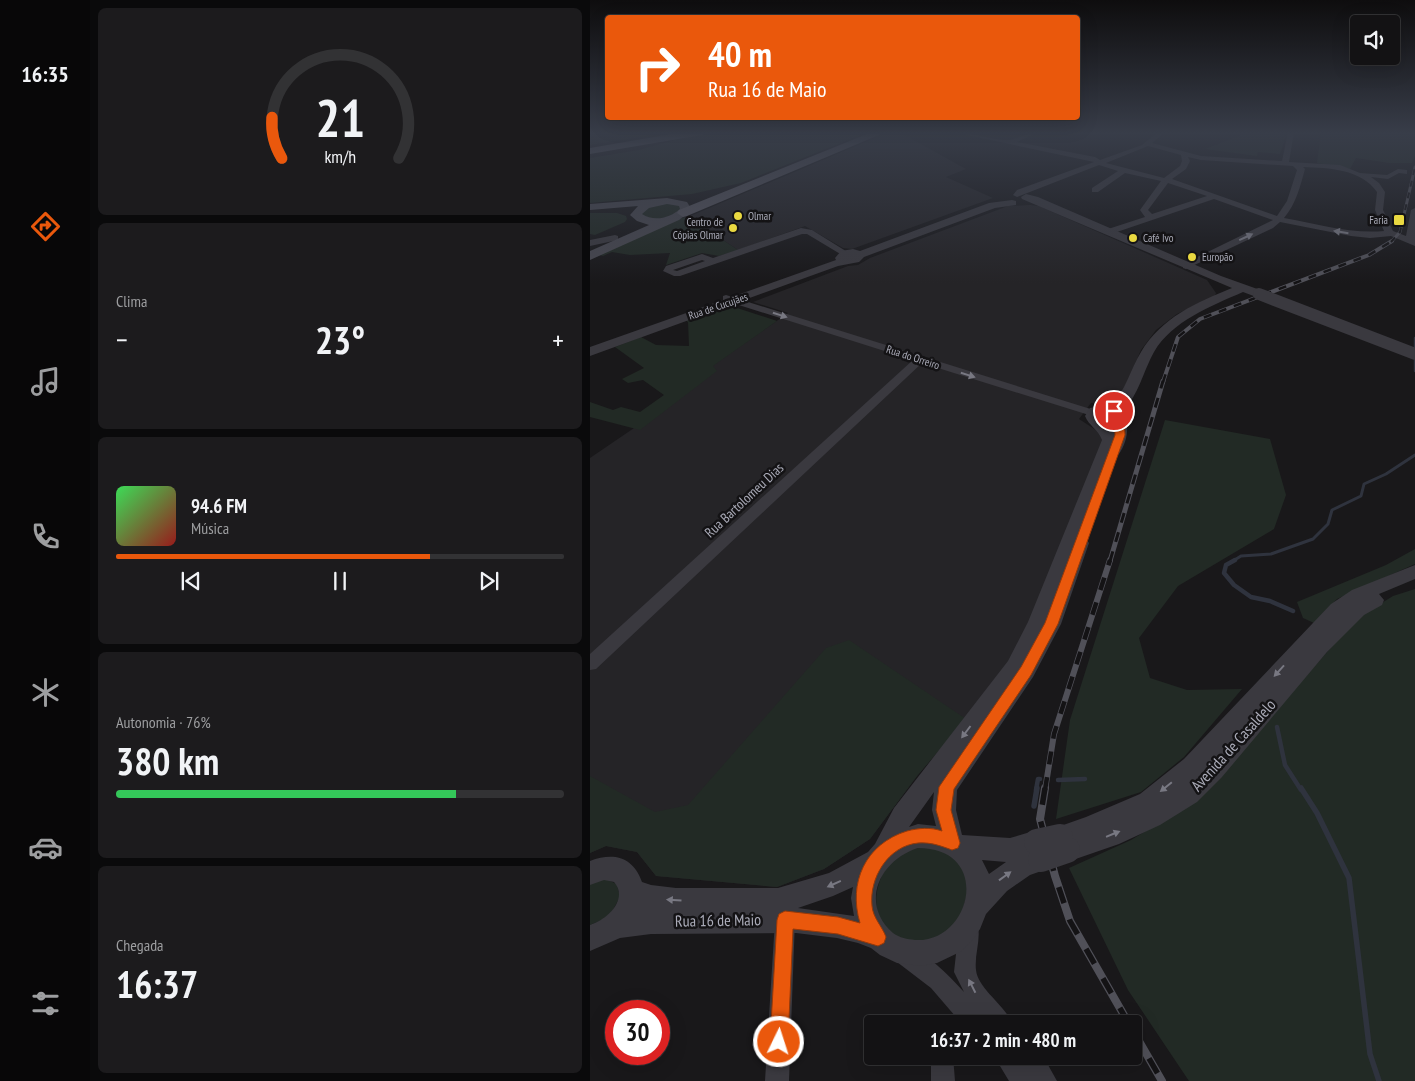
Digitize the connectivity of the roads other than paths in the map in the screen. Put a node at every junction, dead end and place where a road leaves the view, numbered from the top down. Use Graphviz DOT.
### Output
graph roads {
  1 [pos="749,182"];
  2 [pos="758,182"];
  3 [pos="1046,182"];
  4 [pos="1106,182"];
  5 [pos="1164,182"];
  6 [pos="1173,182"];
  7 [pos="1297,182"];
  8 [pos="1372,182"];
  9 [pos="1095,190"];
  10 [pos="1215,196"];
  11 [pos="1017,199"];
  12 [pos="672,202"];
  13 [pos="654,203"];
  14 [pos="590,209"];
  15 [pos="1415,210"];
  16 [pos="683,213"];
  17 [pos="640,218"];
  18 [pos="1151,218"];
  19 [pos="668,220"];
  20 [pos="1280,220"];
  21 [pos="1108,232"];
  22 [pos="1389,232"];
  23 [pos="615,238"];
  24 [pos="590,242"];
  25 [pos="1413,242"];
  26 [pos="590,250"];
  27 [pos="849,255"];
  28 [pos="590,256"];
  29 [pos="713,261"];
  30 [pos="1186,266"];
  31 [pos="1236,291"];
  32 [pos="730,299"];
  33 [pos="590,348"];
  34 [pos="590,352"];
  35 [pos="1415,354"];
  36 [pos="920,360"];
  37 [pos="1106,418"];
  38 [pos="1415,572"];
  39 [pos="1415,582"];
  40 [pos="590,664"];
  41 [pos="955,844"];
  42 [pos="1064,844"];
  43 [pos="1039,850"];
  44 [pos="880,856"];
  45 [pos="590,873"];
  46 [pos="633,891"];
  47 [pos="974,915"];
  48 [pos="785,920"];
  49 [pos="597,938"];
  50 [pos="886,943"];
  51 [pos="969,1015"];
  52 [pos="994,1015"];
  53 [pos="942,1065"];
  54 [pos="1011,1065"];
  55 [pos="1035,1065"];
  56 [pos="777,1081"];
  57 [pos="943,1081"];
  58 [pos="1023,1081"];
  59 [pos="1045,1081"];
  1 -- 12 [label="main road"];
  2 -- 16 [label="main road"];
  3 -- 11 [label="street"];
  4 -- 9 [label="street"];
  5 -- 18 [label="street"];
  6 -- 10 [label="street"];
  7 -- 20 [label="street"];
  8 -- 22 [label="street"];
  10 -- 18 [label="street"];
  10 -- 20 [label="street"];
  11 -- 21 [label="street, Rua de Cucujães"];
  11 -- 27 [label="street, Rua de Cucujães"];
  12 -- 13 [label="main road"];
  12 -- 16 [label="main road"];
  13 -- 14 [label="main road"];
  13 -- 17 [label="main road"];
  14 -- 17 [label="main road"];
  15 -- 25 [label="street"];
  16 -- 19 [label="main road"];
  17 -- 19 [label="main road"];
  17 -- 23 [label="main road"];
  18 -- 21 [label="street"];
  19 -- 28 [label="main road"];
  22 -- 20 [label="street, one-way"];
  30 -- 20 [label="street, one-way"];
  21 -- 30 [label="street"];
  22 -- 25 [label="street"];
  23 -- 24 [label="street"];
  23 -- 26 [label="main road"];
  27 -- 29 [label="street"];
  27 -- 32 [label="street, Rua de Cucujães"];
  30 -- 31 [label="street"];
  31 -- 35 [label="street, bridge"];
  31 -- 37 [label="street"];
  32 -- 33 [label="street, Rua de Cucujães"];
  32 -- 34 [label="street, Rua de Cucujães"];
  32 -- 36 [label="street, Rua do Orreiro, one-way"];
  36 -- 37 [label="street, Rua do Orreiro, one-way"];
  36 -- 40 [label="street, Rua Bartolomeu Dias"];
  37 -- 41 [label="street"];
  37 -- 44 [label="street, one-way"];
  38 -- 42 [label="street, Avenida de Casaldelo, one-way"];
  42 -- 39 [label="street, Avenida de Casaldelo, one-way"];
  41 -- 43 [label="street, Avenida de Casaldelo"];
  41 -- 44 [label="street"];
  41 -- 47 [label="street"];
  42 -- 43 [label="street, Avenida de Casaldelo, bridge"];
  47 -- 43 [label="street, Avenida de Casaldelo, one-way"];
  44 -- 46 [label="street, Rua 16 de Maio, one-way"];
  44 -- 50 [label="street"];
  45 -- 46 [label="street"];
  46 -- 49 [label="street, Rua 16 de Maio"];
  47 -- 50 [label="street"];
  52 -- 47 [label="street, one-way"];
  48 -- 49 [label="street, Rua 16 de Maio"];
  48 -- 50 [label="street, Rua 16 de Maio"];
  48 -- 56 [label="street"];
  50 -- 51 [label="street"];
  53 -- 57 [label="street"];
  54 -- 58 [label="street"];
  55 -- 59 [label="street"];
}
